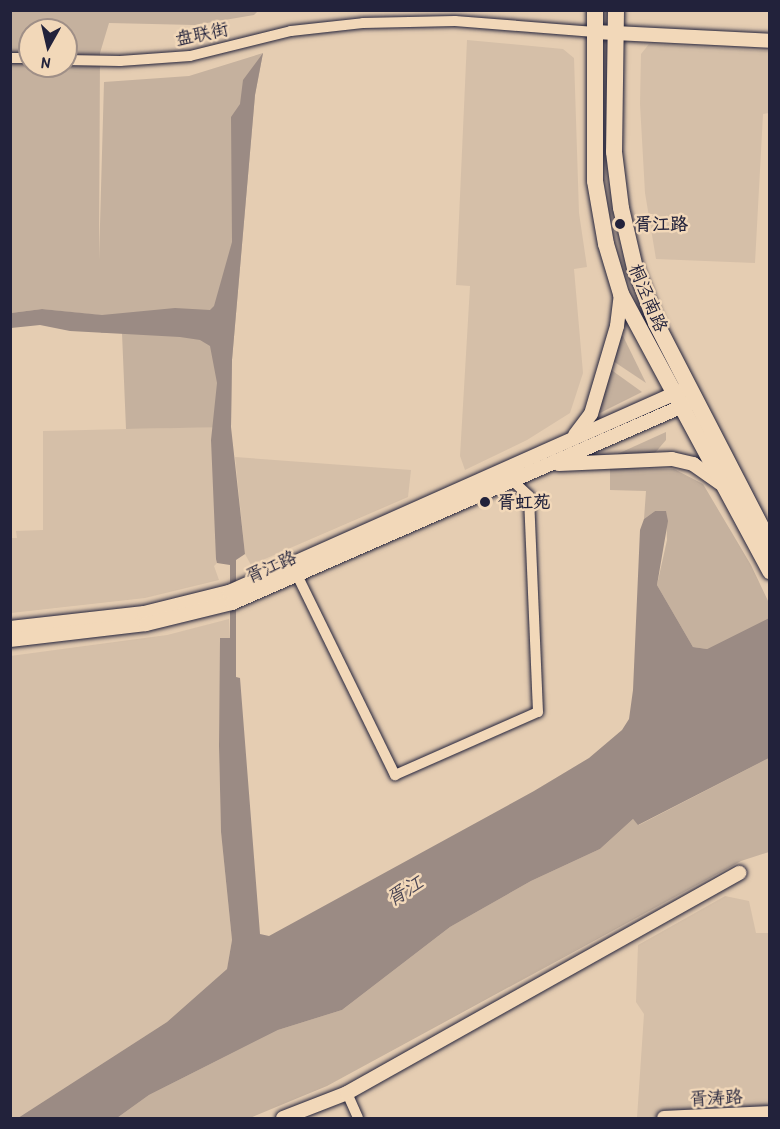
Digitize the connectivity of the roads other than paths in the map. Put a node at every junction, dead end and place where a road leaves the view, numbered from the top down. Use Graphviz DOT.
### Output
graph roads {
  1 [pos="595,10"];
  2 [pos="616,10"];
  3 [pos="595,32"];
  4 [pos="616,35"];
  5 [pos="770,41"];
  6 [pos="78,60"];
  7 [pos="621,294"];
  8 [pos="684,397"];
  9 [pos="569,441"];
  10 [pos="542,466"];
  11 [pos="512,480"];
  12 [pos="720,483"];
  13 [pos="770,544"];
  14 [pos="770,571"];
  15 [pos="297,575"];
  16 [pos="270,580"];
  17 [pos="177,612"];
  18 [pos="10,628"];
  19 [pos="10,640"];
  20 [pos="739,873"];
  21 [pos="347,1093"];
  22 [pos="770,1113"];
  23 [pos="283,1119"];
  24 [pos="358,1119"];
  25 [pos="664,1119"];
  1 -- 3 [label="main road, 桐泾南路"];
  2 -- 4 [label="main road, 桐泾南路"];
  3 -- 4 [label="main road"];
  3 -- 6 [label="street, 盘联街"];
  3 -- 7 [label="main road, 桐泾南路"];
  4 -- 5 [label="main road"];
  4 -- 8 [label="main road, 桐泾南路"];
  7 -- 8 [label="main road, 桐泾南路"];
  7 -- 9 [label="main road"];
  8 -- 9 [label="main road, 胥江路"];
  8 -- 10 [label="main road, 胥江路"];
  8 -- 12 [label="main road, 桐泾南路"];
  8 -- 13 [label="main road, 桐泾南路"];
  9 -- 16 [label="main road, 胥江路"];
  10 -- 11 [label="main road, 胥江路"];
  10 -- 12 [label="main road"];
  11 -- 15 [label="main road, 胥江路"];
  11 -- 15 [label="street"];
  12 -- 14 [label="main road, 桐泾南路"];
  15 -- 16 [label="main road, 胥江路"];
  16 -- 17 [label="main road, 胥江路"];
  17 -- 18 [label="main road, 胥江路"];
  17 -- 19 [label="main road, 胥江路"];
  20 -- 21 [label="main road"];
  21 -- 23 [label="main road"];
  21 -- 24 [label="street"];
  22 -- 25 [label="main road, 胥涛路"];
}
